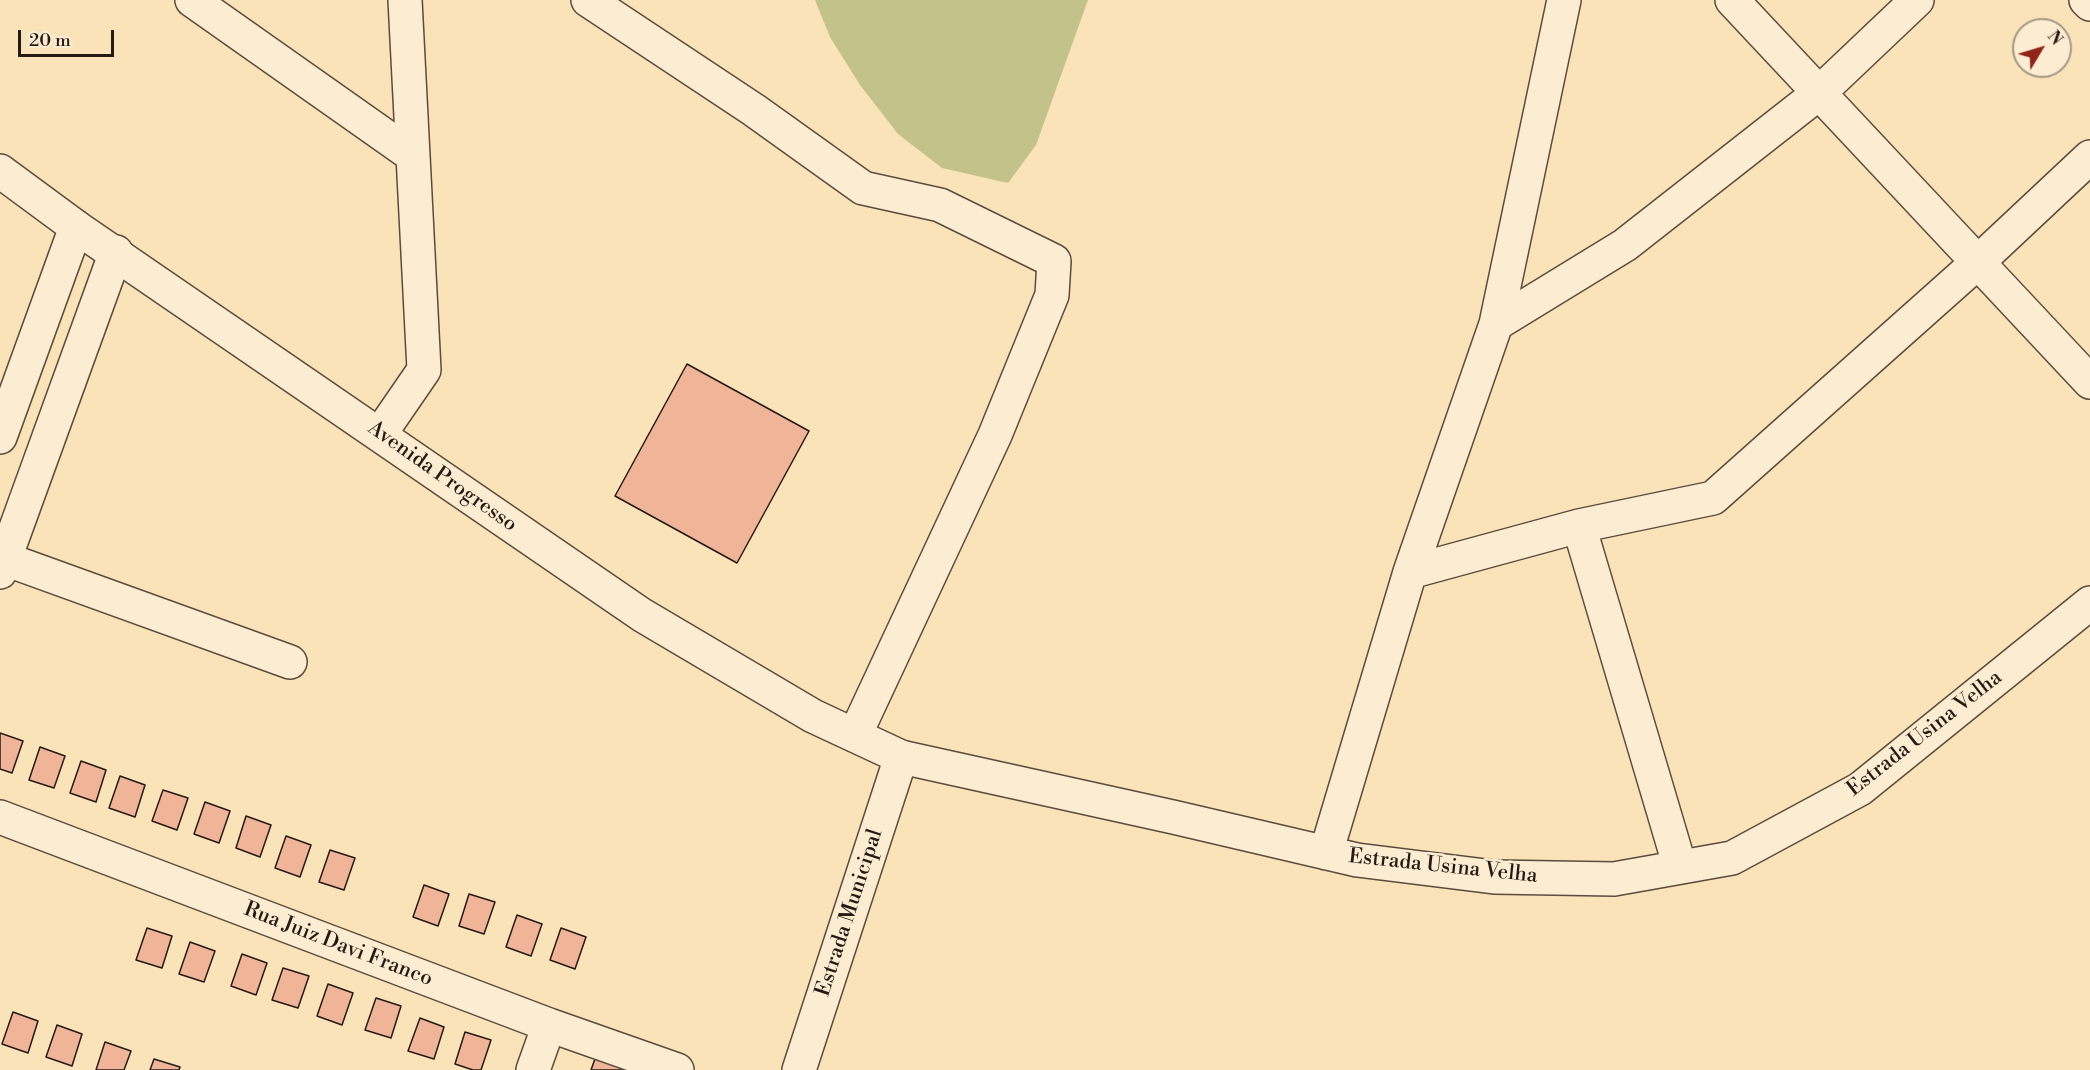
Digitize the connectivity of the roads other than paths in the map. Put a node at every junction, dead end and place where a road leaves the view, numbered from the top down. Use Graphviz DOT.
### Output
graph roads {
  1 [pos="192,0"];
  2 [pos="405,0"];
  3 [pos="588,0"];
  4 [pos="1564,0"];
  5 [pos="1732,0"];
  6 [pos="1917,0"];
  7 [pos="2086,0"];
  8 [pos="2090,4"];
  9 [pos="1819,93"];
  10 [pos="412,155"];
  11 [pos="2090,157"];
  12 [pos="0,171"];
  13 [pos="76,227"];
  14 [pos="116,252"];
  15 [pos="1978,262"];
  16 [pos="1496,324"];
  17 [pos="2090,382"];
  18 [pos="380,434"];
  19 [pos="0,438"];
  20 [pos="1579,526"];
  21 [pos="2,565"];
  22 [pos="1410,572"];
  23 [pos="2090,603"];
  24 [pos="290,662"];
  25 [pos="855,735"];
  26 [pos="901,757"];
  27 [pos="0,817"];
  28 [pos="1326,853"];
  29 [pos="1680,867"];
  30 [pos="549,1025"];
  31 [pos="533,1070"];
  32 [pos="677,1070"];
  33 [pos="799,1070"];
  1 -- 10 [label="street"];
  2 -- 10 [label="street"];
  3 -- 25 [label="street"];
  4 -- 16 [label="street"];
  5 -- 9 [label="street"];
  6 -- 9 [label="street"];
  7 -- 8 [label="street"];
  9 -- 15 [label="street"];
  9 -- 16 [label="street"];
  10 -- 18 [label="street"];
  11 -- 15 [label="street"];
  12 -- 13 [label="street, Avenida Progresso"];
  13 -- 14 [label="street, Avenida Progresso"];
  13 -- 19 [label="street"];
  14 -- 18 [label="street, Avenida Progresso"];
  14 -- 21 [label="street"];
  15 -- 17 [label="street"];
  15 -- 20 [label="street"];
  16 -- 22 [label="street"];
  18 -- 25 [label="street, Avenida Progresso"];
  20 -- 22 [label="street"];
  20 -- 29 [label="street"];
  21 -- 24 [label="street"];
  22 -- 28 [label="street"];
  23 -- 29 [label="street, Estrada Usina Velha"];
  25 -- 26 [label="street, Avenida Progresso"];
  26 -- 28 [label="street, Estrada Usina Velha"];
  26 -- 33 [label="street, Estrada Municipal"];
  27 -- 30 [label="street, Rua Juiz Davi Franco"];
  28 -- 29 [label="street, Estrada Usina Velha"];
  30 -- 31 [label="street"];
  30 -- 32 [label="street, Rua Juiz Davi Franco"];
}
